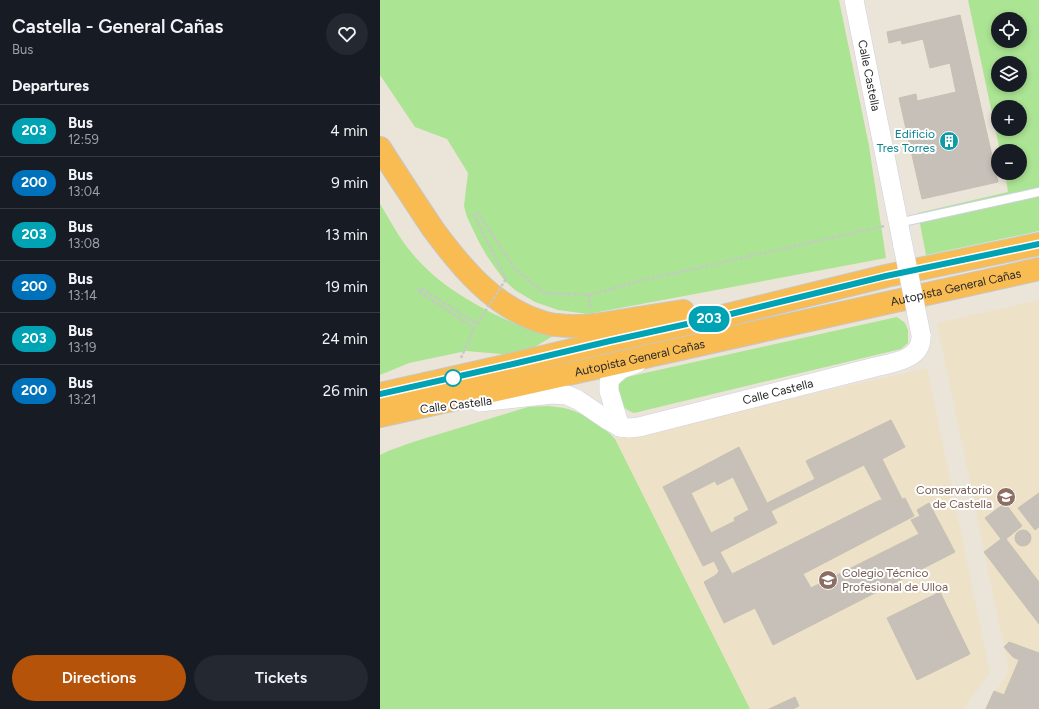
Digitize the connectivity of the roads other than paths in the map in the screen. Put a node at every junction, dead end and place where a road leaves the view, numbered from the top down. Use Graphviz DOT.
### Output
graph roads {
  1 [pos="854,0"];
  2 [pos="380,148"];
  3 [pos="1039,192"];
  4 [pos="898,223"];
  5 [pos="1039,244"];
  6 [pos="1039,270"];
  7 [pos="886,276"];
  8 [pos="674,350"];
  9 [pos="380,394"];
  10 [pos="402,411"];
  11 [pos="380,416"];
  12 [pos="620,426"];
  1 -- 4 [label="street, Calle Castella"];
  2 -- 7 [label="highway"];
  3 -- 4 [label="lane"];
  4 -- 12 [label="street, Calle Castella, bridge"];
  5 -- 7 [label="highway, Autopista General Cañas"];
  6 -- 8 [label="highway, Autopista General Cañas"];
  7 -- 9 [label="highway, Autopista General Cañas"];
  8 -- 10 [label="highway, Autopista General Cañas"];
  8 -- 12 [label="street"];
  10 -- 11 [label="highway, Autopista General Cañas"];
  10 -- 12 [label="street, Calle Castella"];
}
